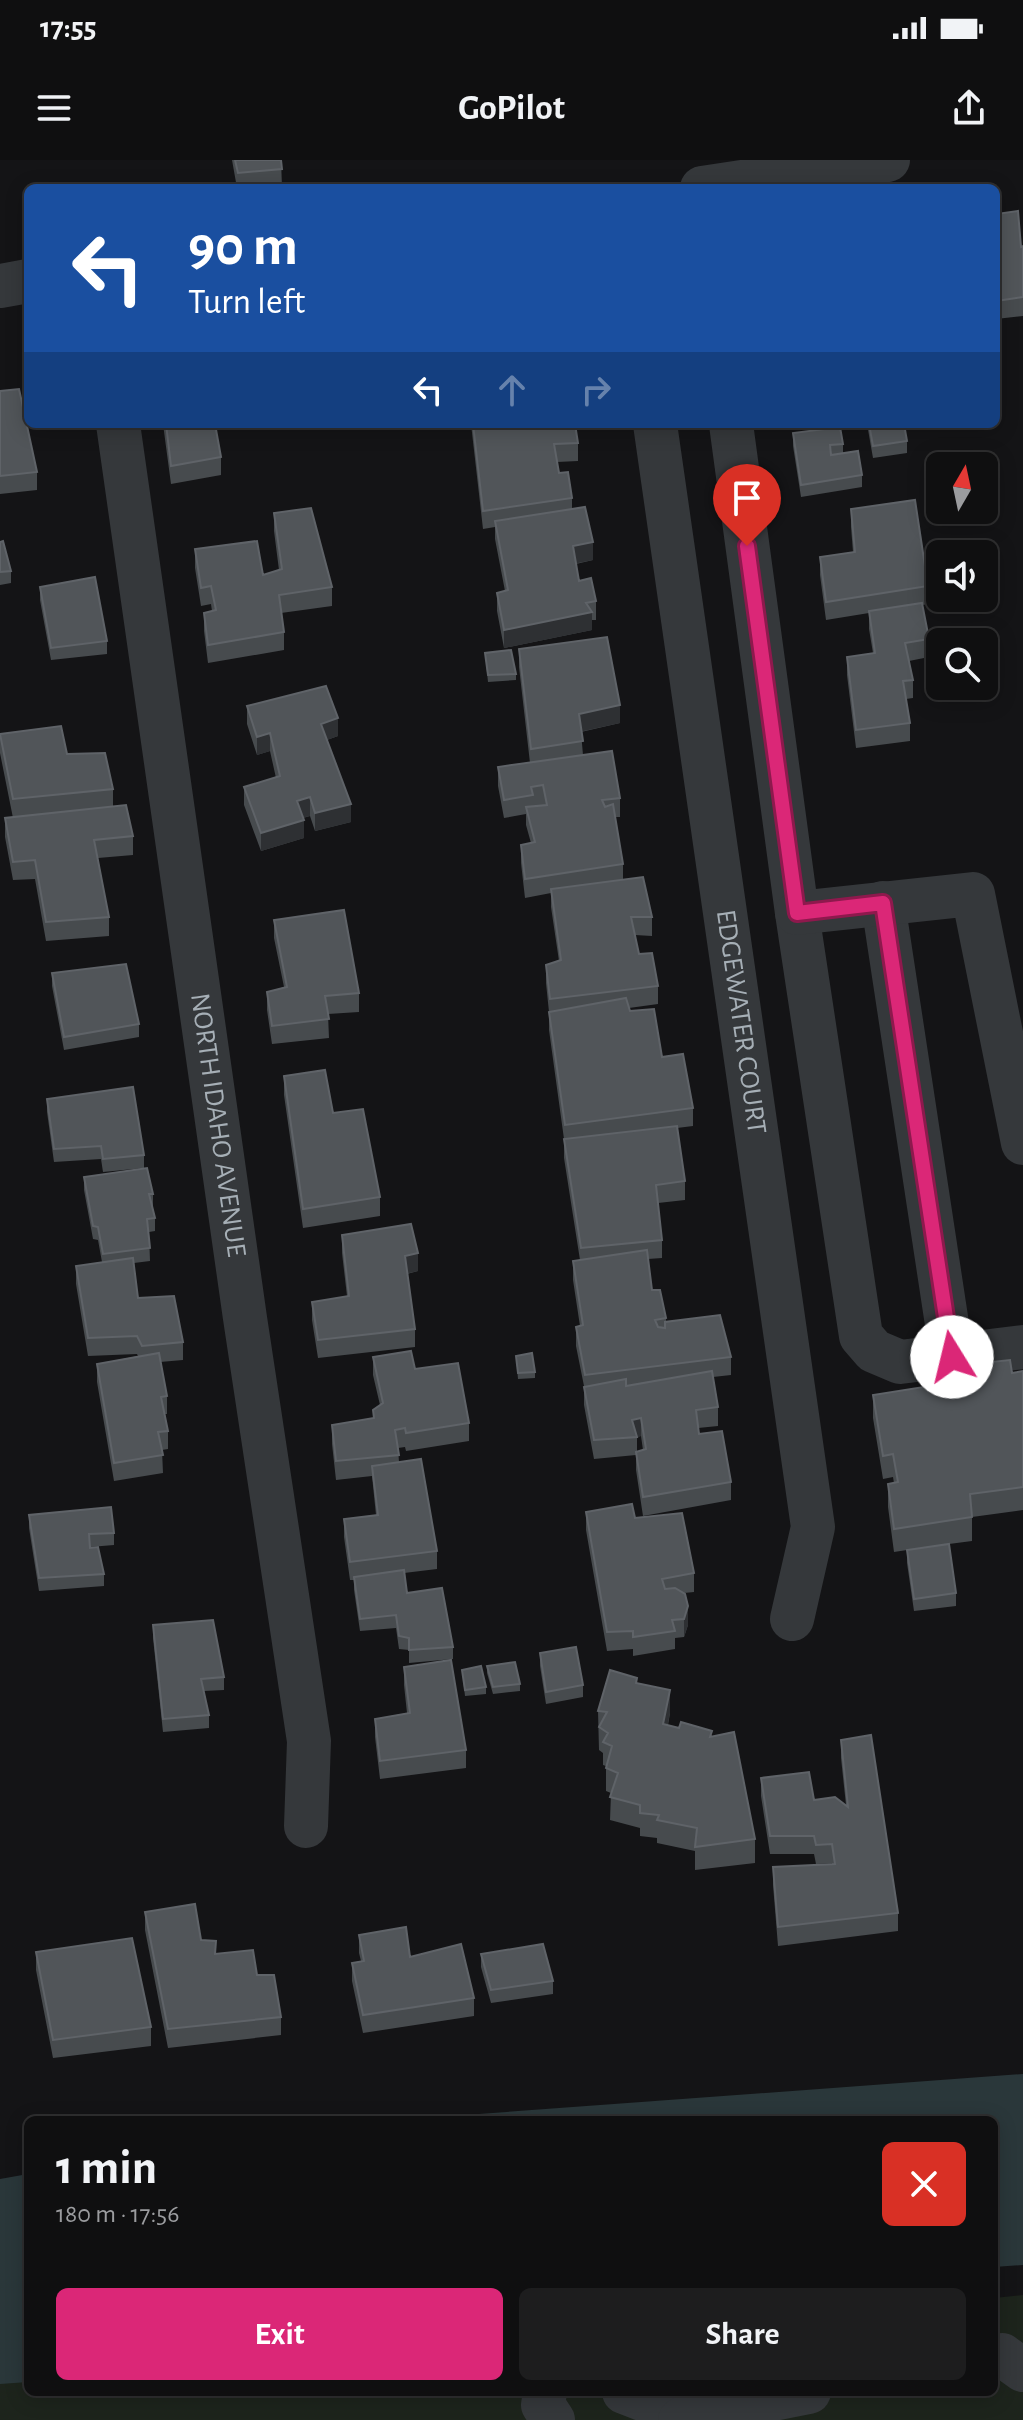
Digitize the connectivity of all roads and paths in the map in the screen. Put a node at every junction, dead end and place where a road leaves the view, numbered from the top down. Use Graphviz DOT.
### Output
graph roads {
  1 [pos="888,160"];
  2 [pos="729,184"];
  3 [pos="24,282"];
  4 [pos="0,286"];
  5 [pos="119,428"];
  6 [pos="656,428"];
  7 [pos="732,428"];
  8 [pos="883,903"];
  9 [pos="797,913"];
  10 [pos="1023,1143"];
  11 [pos="1023,1347"];
  12 [pos="952,1357"];
  13 [pos="792,1619"];
  14 [pos="306,1826"];
  15 [pos="544,2396"];
  16 [pos="633,2396"];
  17 [pos="790,2396"];
  18 [pos="683,2418"];
  19 [pos="553,2420"];
  1 -- 2 [label="street"];
  3 -- 4 [label="street"];
  5 -- 14 [label="street, NORTH IDAHO AVENUE"];
  6 -- 13 [label="street, EDGEWATER COURT"];
  7 -- 9 [label="street"];
  8 -- 9 [label="street"];
  8 -- 10 [label="street"];
  8 -- 12 [label="street"];
  9 -- 12 [label="street"];
  11 -- 12 [label="street"];
  15 -- 19 [label="street"];
  16 -- 18 [label="street"];
  17 -- 18 [label="street"];
}
